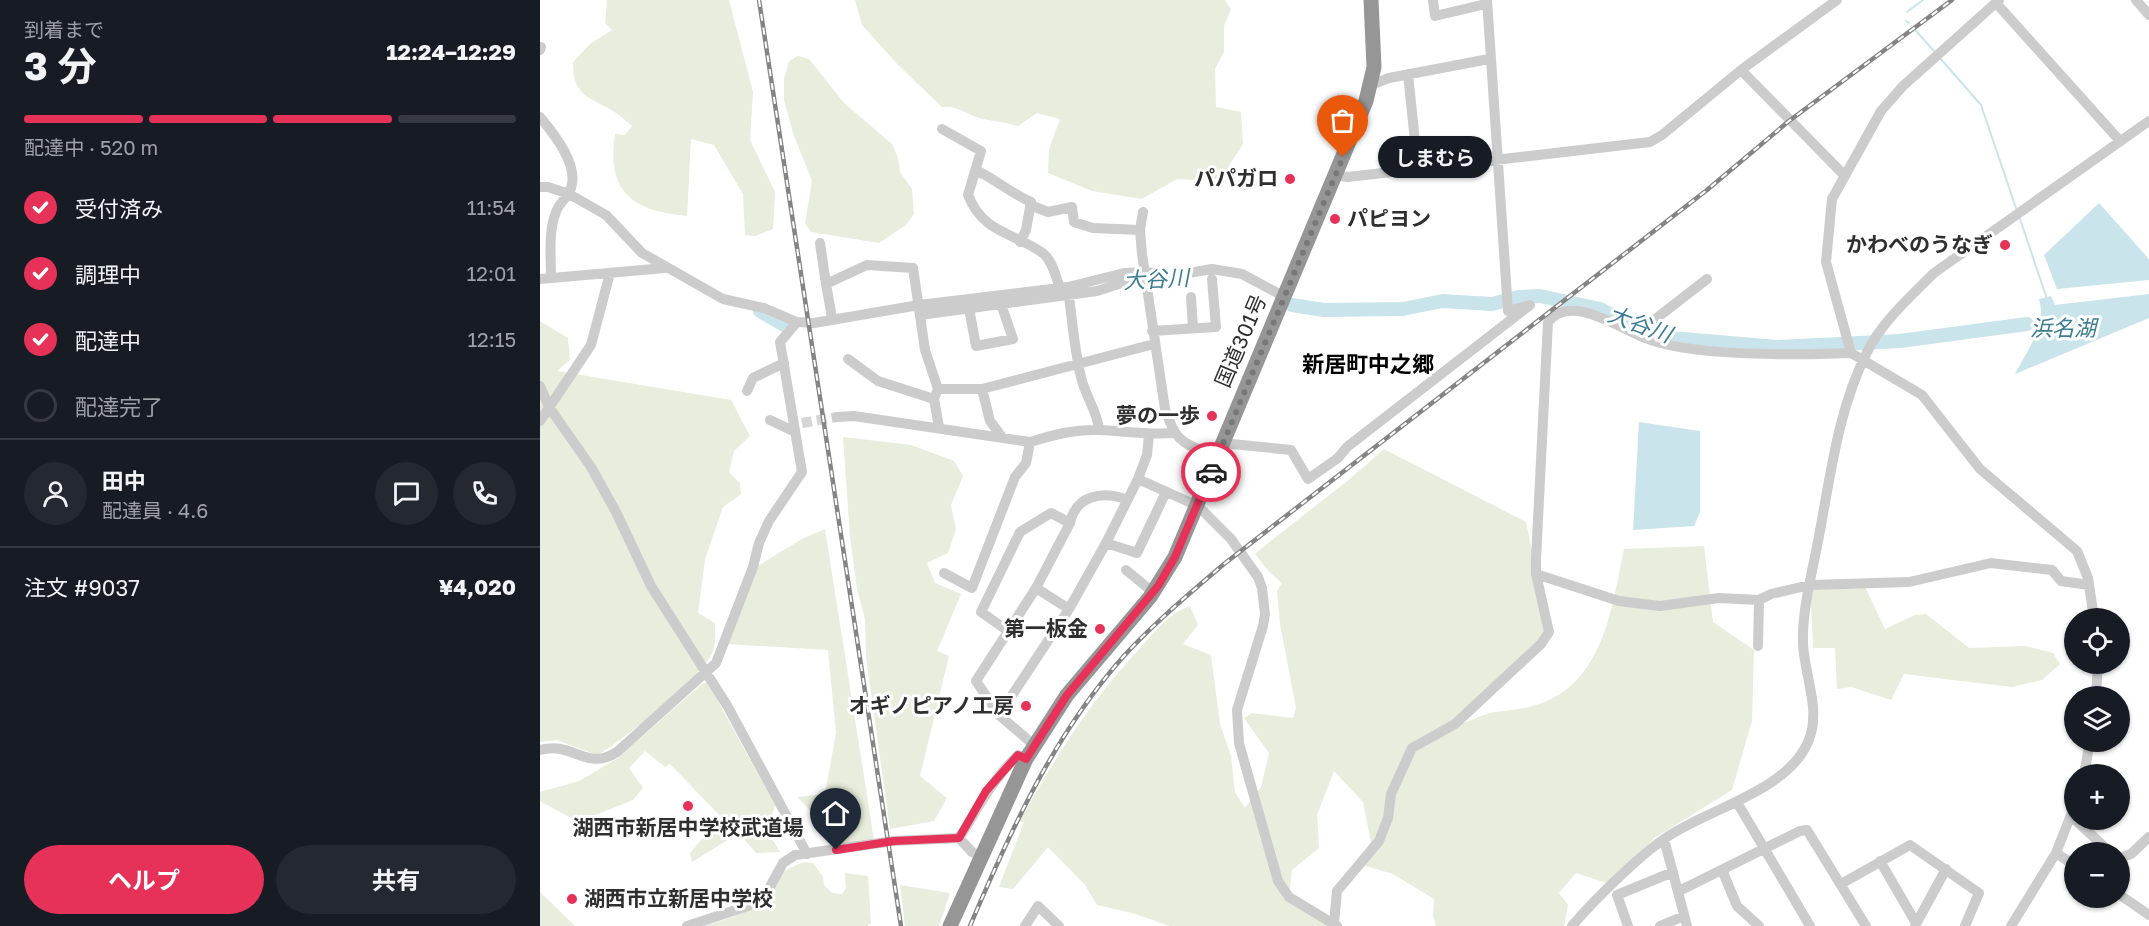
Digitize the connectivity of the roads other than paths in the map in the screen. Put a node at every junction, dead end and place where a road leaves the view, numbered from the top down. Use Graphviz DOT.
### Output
graph roads {
  1 [pos="1371,0"];
  2 [pos="1433,0"];
  3 [pos="1836,0"];
  4 [pos="2136,0"];
  5 [pos="1487,2"];
  6 [pos="1997,2"];
  7 [pos="2149,15"];
  8 [pos="1489,59"];
  9 [pos="1741,70"];
  10 [pos="1408,74"];
  11 [pos="1371,86"];
  12 [pos="540,117"];
  13 [pos="2149,121"];
  14 [pos="942,129"];
  15 [pos="2120,141"];
  16 [pos="1499,161"];
  17 [pos="976,170"];
  18 [pos="1418,170"];
  19 [pos="1335,175"];
  20 [pos="1844,175"];
  21 [pos="540,187"];
  22 [pos="569,194"];
  23 [pos="1030,205"];
  24 [pos="1143,212"];
  25 [pos="1140,230"];
  26 [pos="1020,242"];
  27 [pos="820,243"];
  28 [pos="665,268"];
  29 [pos="610,273"];
  30 [pos="1147,276"];
  31 [pos="545,278"];
  32 [pos="1212,279"];
  33 [pos="1707,279"];
  34 [pos="826,284"];
  35 [pos="1066,290"];
  36 [pos="1191,297"];
  37 [pos="1281,300"];
  38 [pos="1001,304"];
  39 [pos="969,308"];
  40 [pos="920,310"];
  41 [pos="832,318"];
  42 [pos="797,322"];
  43 [pos="1193,328"];
  44 [pos="1152,331"];
  45 [pos="1645,338"];
  46 [pos="1154,344"];
  47 [pos="1851,353"];
  48 [pos="848,359"];
  49 [pos="1864,359"];
  50 [pos="784,363"];
  51 [pos="1078,363"];
  52 [pos="540,386"];
  53 [pos="982,389"];
  54 [pos="747,391"];
  55 [pos="936,394"];
  56 [pos="549,407"];
  57 [pos="837,417"];
  58 [pos="770,420"];
  59 [pos="540,421"];
  60 [pos="797,426"];
  61 [pos="939,427"];
  62 [pos="1099,430"];
  63 [pos="1173,433"];
  64 [pos="1149,435"];
  65 [pos="1002,437"];
  66 [pos="1030,442"];
  67 [pos="1222,442"];
  68 [pos="1216,457"];
  69 [pos="1138,479"];
  70 [pos="1166,492"];
  71 [pos="1125,499"];
  72 [pos="1198,506"];
  73 [pos="1070,523"];
  74 [pos="1106,543"];
  75 [pos="1126,570"];
  76 [pos="944,573"];
  77 [pos="1536,574"];
  78 [pos="1810,585"];
  79 [pos="2089,585"];
  80 [pos="1036,588"];
  81 [pos="1154,593"];
  82 [pos="1759,600"];
  83 [pos="2092,608"];
  84 [pos="1069,609"];
  85 [pos="1008,632"];
  86 [pos="1758,646"];
  87 [pos="707,674"];
  88 [pos="999,715"];
  89 [pos="1034,746"];
  90 [pos="540,750"];
  91 [pos="1026,759"];
  92 [pos="1738,804"];
  93 [pos="2066,830"];
  94 [pos="2090,830"];
  95 [pos="2149,837"];
  96 [pos="959,838"];
  97 [pos="1664,839"];
  98 [pos="2101,842"];
  99 [pos="1765,848"];
  100 [pos="2056,853"];
  101 [pos="807,854"];
  102 [pos="2130,854"];
  103 [pos="981,856"];
  104 [pos="2064,858"];
  105 [pos="1880,861"];
  106 [pos="1946,869"];
  107 [pos="1722,870"];
  108 [pos="1673,872"];
  109 [pos="1841,884"];
  110 [pos="1679,891"];
  111 [pos="2130,902"];
  112 [pos="2149,915"];
  113 [pos="1686,921"];
  114 [pos="1336,925"];
  115 [pos="1916,925"];
  116 [pos="687,926"];
  117 [pos="950,926"];
  118 [pos="1025,926"];
  119 [pos="1059,926"];
  120 [pos="1572,926"];
  121 [pos="1628,926"];
  122 [pos="1660,926"];
  123 [pos="1759,926"];
  124 [pos="1810,926"];
  125 [pos="1866,926"];
  126 [pos="1965,926"];
  127 [pos="2011,926"];
  1 -- 11 [label="highway, 国道301号"];
  2 -- 5 [label="street"];
  3 -- 9 [label="street"];
  4 -- 7 [label="street"];
  5 -- 8 [label="street"];
  6 -- 15 [label="street"];
  6 -- 20 [label="street"];
  8 -- 10 [label="street"];
  8 -- 16 [label="street"];
  9 -- 16 [label="street"];
  9 -- 20 [label="street"];
  10 -- 11 [label="street"];
  10 -- 18 [label="street"];
  11 -- 19 [label="highway, 国道301号"];
  12 -- 22 [label="street"];
  13 -- 15 [label="street"];
  14 -- 17 [label="street"];
  15 -- 49 [label="street"];
  16 -- 18 [label="street"];
  16 -- 67 [label="street"];
  17 -- 23 [label="street"];
  17 -- 26 [label="street"];
  18 -- 19 [label="street"];
  19 -- 37 [label="highway, 国道301号"];
  20 -- 47 [label="street"];
  21 -- 22 [label="street"];
  22 -- 28 [label="street"];
  22 -- 31 [label="street"];
  23 -- 25 [label="street"];
  23 -- 26 [label="street"];
  24 -- 25 [label="street"];
  25 -- 30 [label="street"];
  26 -- 35 [label="street"];
  27 -- 34 [label="street"];
  28 -- 29 [label="street"];
  28 -- 42 [label="street"];
  29 -- 31 [label="street"];
  29 -- 56 [label="street"];
  30 -- 35 [label="street"];
  30 -- 37 [label="street"];
  30 -- 44 [label="street"];
  32 -- 43 [label="street"];
  33 -- 45 [label="street"];
  34 -- 40 [label="street"];
  34 -- 41 [label="street"];
  35 -- 38 [label="street"];
  35 -- 40 [label="street"];
  35 -- 51 [label="street"];
  36 -- 43 [label="street"];
  37 -- 67 [label="highway, 国道301号"];
  38 -- 39 [label="street"];
  38 -- 39 [label="street"];
  39 -- 40 [label="street"];
  40 -- 41 [label="street"];
  40 -- 55 [label="street"];
  41 -- 42 [label="street"];
  42 -- 50 [label="street"];
  43 -- 44 [label="street"];
  44 -- 46 [label="street"];
  45 -- 47 [label="street"];
  45 -- 77 [label="street"];
  46 -- 51 [label="street"];
  46 -- 63 [label="street"];
  47 -- 49 [label="street"];
  48 -- 55 [label="street"];
  49 -- 78 [label="street"];
  49 -- 79 [label="street"];
  50 -- 54 [label="street"];
  50 -- 60 [label="street"];
  51 -- 53 [label="street"];
  51 -- 62 [label="street"];
  52 -- 56 [label="street"];
  53 -- 55 [label="street"];
  53 -- 65 [label="street"];
  55 -- 61 [label="street"];
  56 -- 59 [label="street"];
  56 -- 87 [label="street"];
  57 -- 61 [label="street"];
  58 -- 60 [label="street"];
  60 -- 87 [label="street"];
  61 -- 65 [label="street"];
  62 -- 64 [label="street"];
  62 -- 66 [label="street"];
  63 -- 64 [label="street"];
  63 -- 68 [label="street"];
  64 -- 69 [label="street"];
  65 -- 66 [label="street"];
  66 -- 76 [label="street"];
  67 -- 68 [label="highway, 国道301号"];
  68 -- 72 [label="highway, 国道301号"];
  69 -- 70 [label="street"];
  69 -- 71 [label="street"];
  70 -- 72 [label="street"];
  70 -- 74 [label="street"];
  71 -- 73 [label="street"];
  71 -- 74 [label="street"];
  72 -- 81 [label="highway, 国道301号"];
  72 -- 114 [label="street"];
  73 -- 80 [label="street"];
  73 -- 85 [label="street"];
  74 -- 84 [label="street"];
  75 -- 81 [label="street"];
  77 -- 82 [label="street"];
  77 -- 114 [label="street"];
  78 -- 79 [label="street"];
  78 -- 82 [label="street"];
  78 -- 92 [label="street"];
  79 -- 83 [label="street"];
  80 -- 84 [label="street"];
  80 -- 85 [label="street"];
  81 -- 89 [label="highway, 国道301号"];
  82 -- 86 [label="street"];
  84 -- 88 [label="street"];
  85 -- 88 [label="street"];
  87 -- 90 [label="street"];
  87 -- 101 [label="street"];
  88 -- 89 [label="street"];
  89 -- 91 [label="highway, 国道301号"];
  91 -- 96 [label="street"];
  91 -- 103 [label="highway, 国道301号"];
  92 -- 97 [label="street"];
  92 -- 99 [label="street"];
  93 -- 100 [label="street"];
  94 -- 98 [label="street"];
  95 -- 102 [label="street"];
  96 -- 101 [label="street"];
  96 -- 103 [label="street"];
  97 -- 108 [label="street"];
  97 -- 120 [label="street"];
  99 -- 107 [label="street"];
  99 -- 109 [label="street"];
  99 -- 124 [label="street"];
  100 -- 104 [label="street"];
  100 -- 127 [label="street"];
  101 -- 116 [label="street"];
  103 -- 117 [label="highway, 国道301号"];
  105 -- 106 [label="street"];
  105 -- 109 [label="street"];
  105 -- 115 [label="street"];
  106 -- 115 [label="street"];
  106 -- 126 [label="street"];
  107 -- 110 [label="street"];
  107 -- 123 [label="street"];
  108 -- 110 [label="street"];
  108 -- 121 [label="street"];
  109 -- 125 [label="street"];
  110 -- 113 [label="street"];
  111 -- 112 [label="street"];
  113 -- 122 [label="street"];
  118 -- 119 [label="street"];
}
